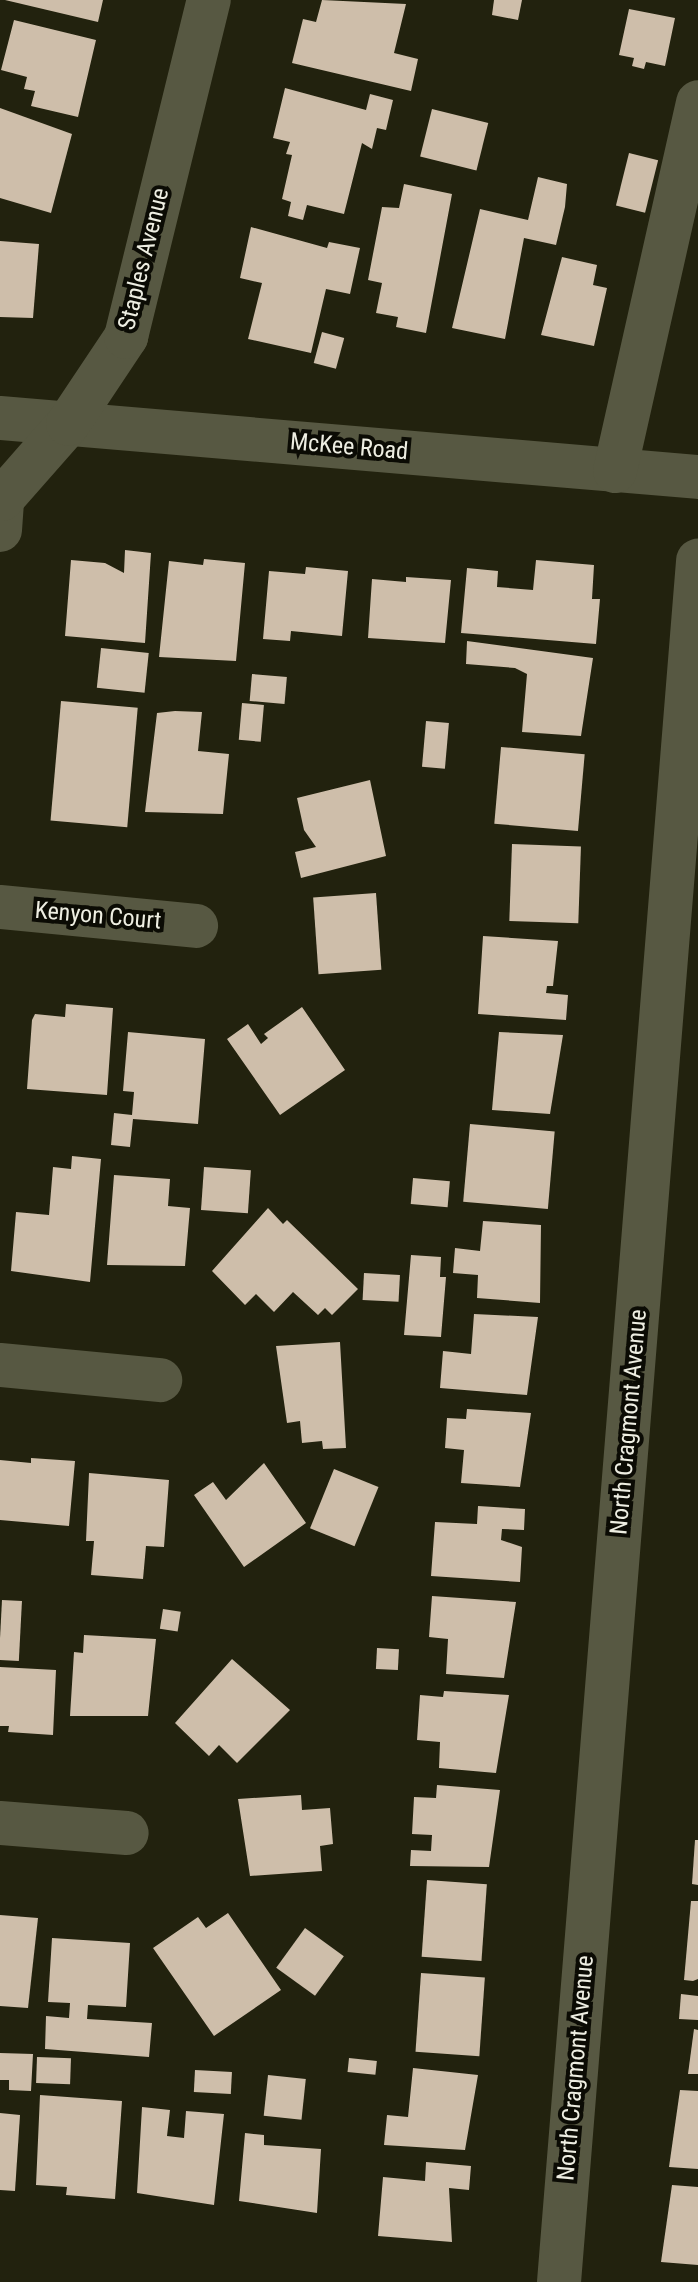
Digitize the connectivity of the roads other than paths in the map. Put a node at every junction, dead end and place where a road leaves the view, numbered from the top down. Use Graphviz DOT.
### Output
graph roads {
  1 [pos="209,0"];
  2 [pos="698,102"];
  3 [pos="0,418"];
  4 [pos="68,424"];
  5 [pos="615,471"];
  6 [pos="698,477"];
  7 [pos="0,530"];
  8 [pos="698,561"];
  9 [pos="0,907"];
  10 [pos="196,926"];
  11 [pos="0,1365"];
  12 [pos="160,1380"];
  13 [pos="0,1823"];
  14 [pos="127,1833"];
  15 [pos="559,2282"];
  1 -- 4 [label="street, Staples Avenue"];
  2 -- 5 [label="street"];
  3 -- 4 [label="street, McKee Road"];
  4 -- 5 [label="street, McKee Road"];
  4 -- 7 [label="street, Staples Avenue"];
  5 -- 6 [label="street, McKee Road"];
  8 -- 15 [label="street, North Cragmont Avenue"];
  9 -- 10 [label="street, Kenyon Court"];
  11 -- 12 [label="street"];
  13 -- 14 [label="street"];
}
